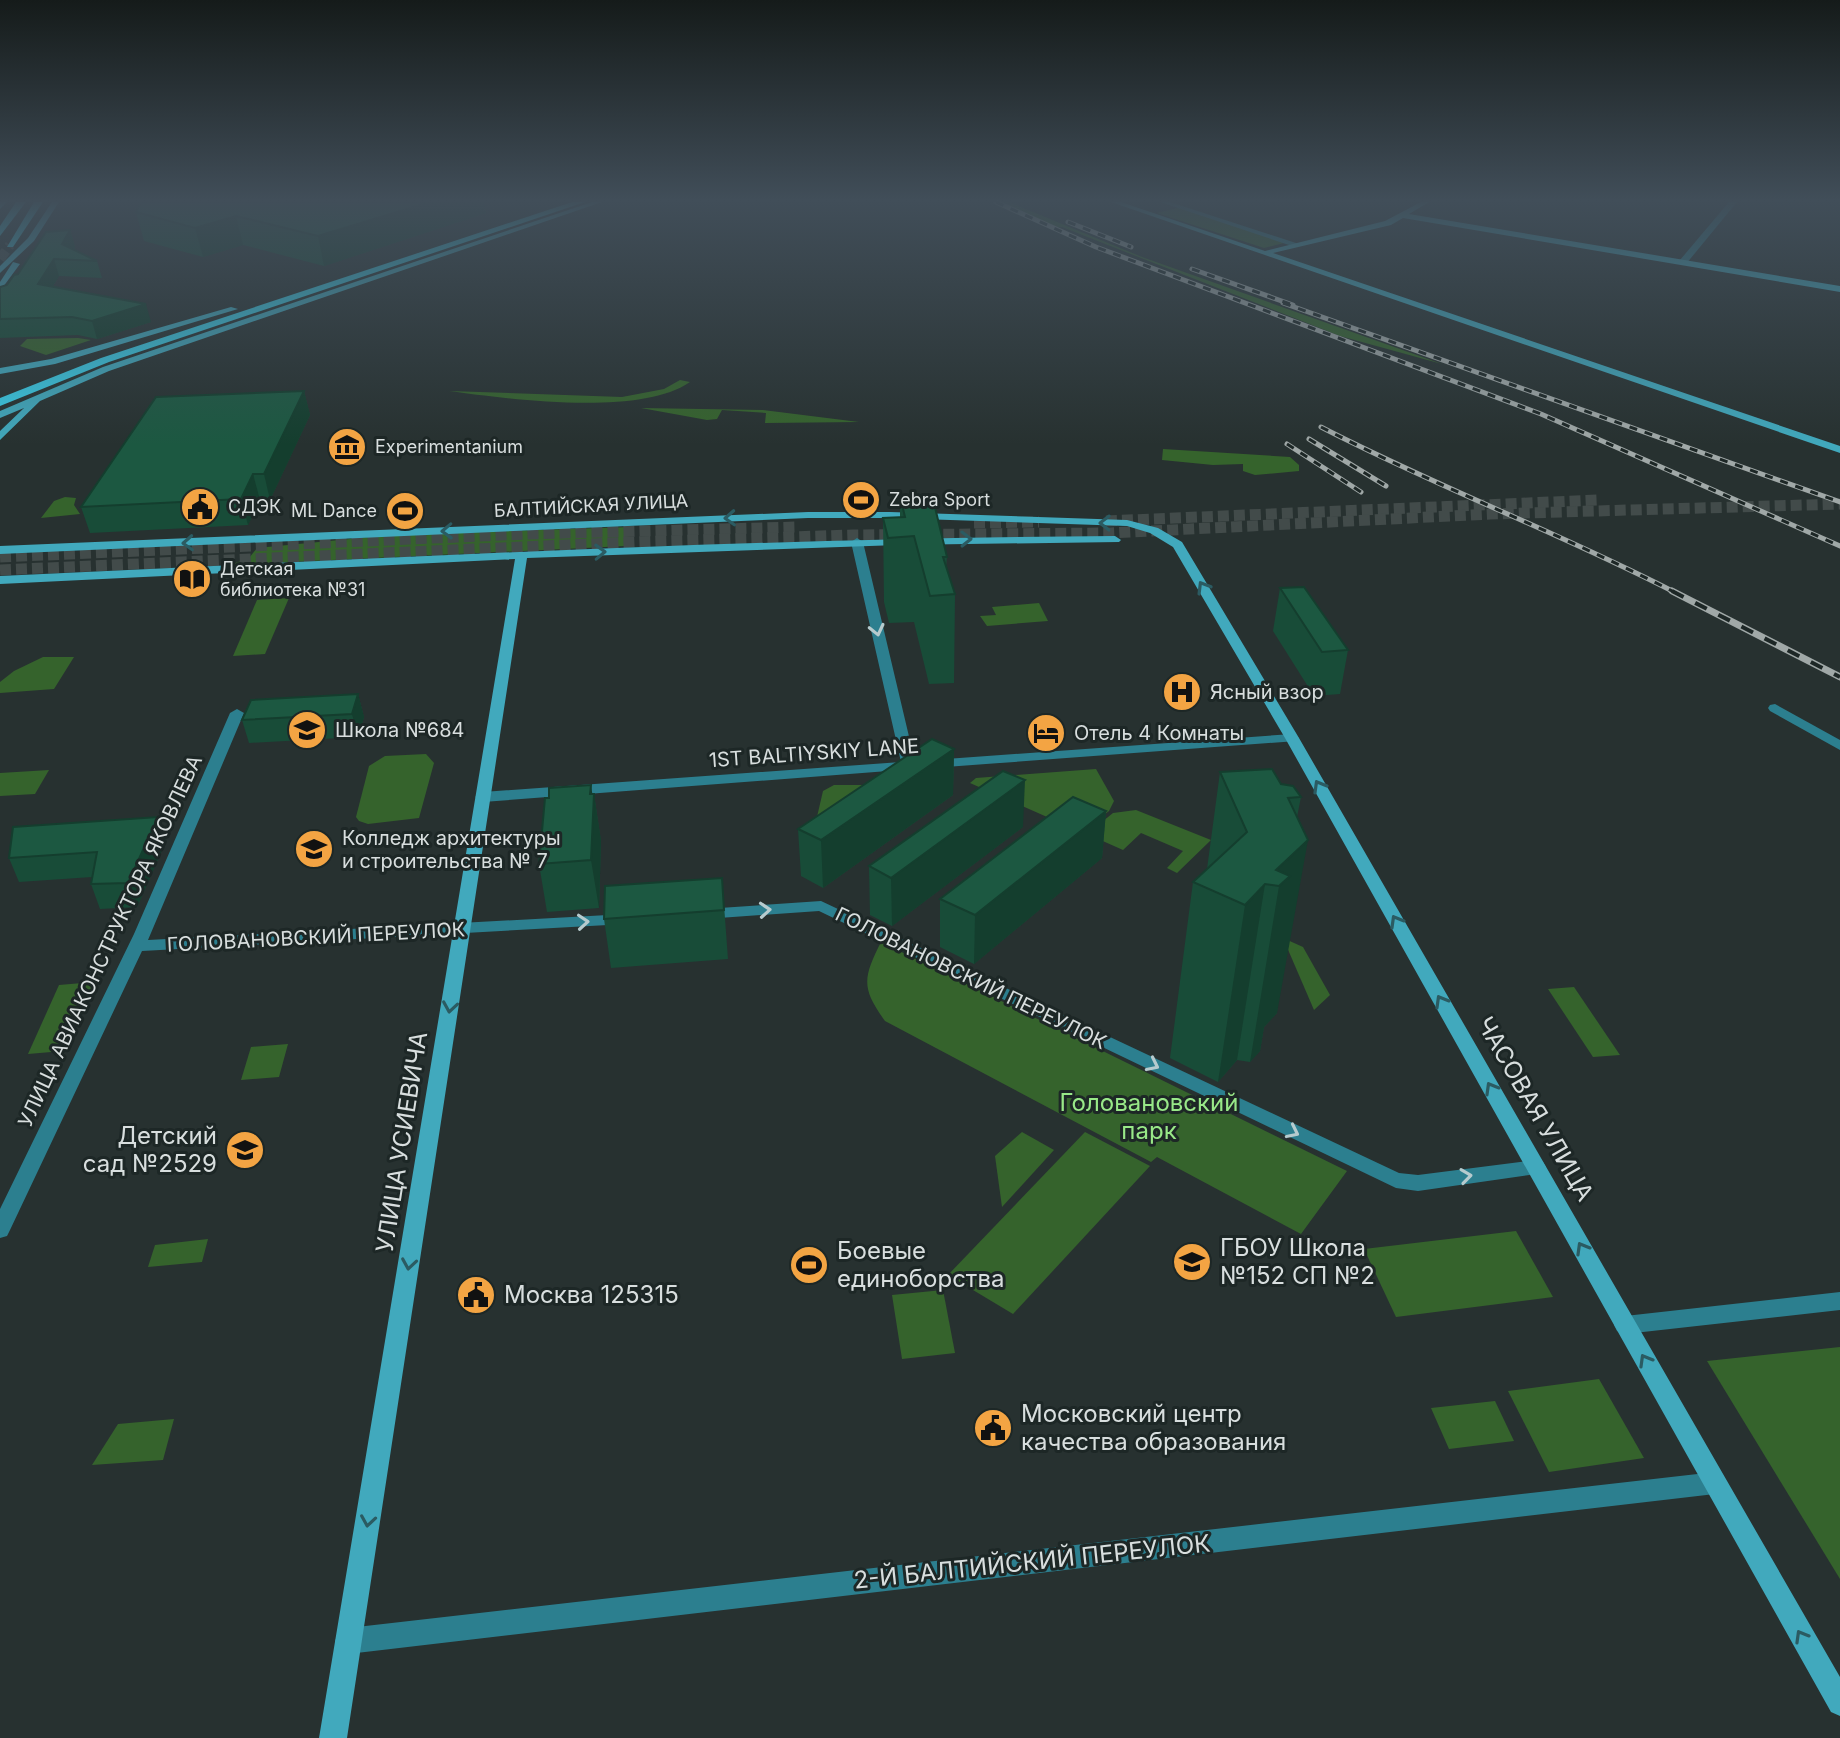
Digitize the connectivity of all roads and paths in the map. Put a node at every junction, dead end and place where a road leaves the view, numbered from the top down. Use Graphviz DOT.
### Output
graph roads {
  1 [pos="313,283"];
  2 [pos="337,283"];
  3 [pos="355,283"];
  4 [pos="1352,283"];
  5 [pos="1806,283"];
  6 [pos="1840,289"];
  7 [pos="280,302"];
  8 [pos="234,309"];
  9 [pos="212,331"];
  10 [pos="0,371"];
  11 [pos="61,386"];
  12 [pos="0,393"];
  13 [pos="0,402"];
  14 [pos="0,415"];
  15 [pos="0,437"];
  16 [pos="1840,450"];
  17 [pos="808,515"];
  18 [pos="1115,540"];
  19 [pos="857,542"];
  20 [pos="804,544"];
  21 [pos="1178,545"];
  22 [pos="0,550"];
  23 [pos="522,555"];
  24 [pos="0,580"];
  25 [pos="1775,708"];
  26 [pos="237,713"];
  27 [pos="1292,738"];
  28 [pos="1840,746"];
  29 [pos="909,766"];
  30 [pos="483,797"];
  31 [pos="687,915"];
  32 [pos="640,918"];
  33 [pos="462,930"];
  34 [pos="136,946"];
  35 [pos="1536,1167"];
  36 [pos="6,1204"];
  37 [pos="0,1230"];
  38 [pos="1840,1301"];
  39 [pos="1625,1325"];
  40 [pos="1715,1483"];
  41 [pos="348,1641"];
  42 [pos="1840,1703"];
  43 [pos="333,1738"];
  1 -- 8 [label="main road"];
  2 -- 7 [label="main road"];
  3 -- 9 [label="street"];
  4 -- 16 [label="street"];
  5 -- 6 [label="street"];
  7 -- 9 [label="street"];
  7 -- 13 [label="main road"];
  8 -- 10 [label="street"];
  8 -- 12 [label="main road"];
  9 -- 11 [label="street"];
  11 -- 14 [label="street"];
  11 -- 15 [label="street"];
  17 -- 20 [label="street"];
  21 -- 17 [label="street, БАЛТИЙСКАЯ УЛИЦА, one-way"];
  17 -- 22 [label="street, БАЛТИЙСКАЯ УЛИЦА, one-way"];
  19 -- 18 [label="street, one-way"];
  19 -- 20 [label="street"];
  19 -- 29 [label="street, one-way"];
  23 -- 20 [label="street, one-way"];
  27 -- 21 [label="street, ЧАСОВАЯ УЛИЦА, one-way"];
  23 -- 24 [label="street"];
  23 -- 30 [label="street, УЛИЦА УСИЕВИЧА"];
  25 -- 28 [label="street"];
  26 -- 34 [label="street, УЛИЦА АВИАКОНСТРУКТОРА ЯКОВЛЕВА"];
  27 -- 29 [label="street, 1ST BALTIYSKIY LANE"];
  35 -- 27 [label="street, ЧАСОВАЯ УЛИЦА, one-way"];
  29 -- 30 [label="street, 1ST BALTIYSKIY LANE"];
  30 -- 33 [label="street, УЛИЦА УСИЕВИЧА"];
  31 -- 35 [label="street, ГОЛОВАНОВСКИЙ ПЕРЕУЛОК, one-way"];
  33 -- 32 [label="street, ГОЛОВАНОВСКИЙ ПЕРЕУЛОК, one-way"];
  33 -- 34 [label="street, ГОЛОВАНОВСКИЙ ПЕРЕУЛОК"];
  33 -- 41 [label="street, УЛИЦА УСИЕВИЧА, one-way"];
  34 -- 36 [label="street, УЛИЦА АВИАКОНСТРУКТОРА ЯКОВЛЕВА"];
  39 -- 35 [label="street, ЧАСОВАЯ УЛИЦА, one-way"];
  36 -- 37 [label="street, УЛИЦА АВИАКОНСТРУКТОРА ЯКОВЛЕВА"];
  38 -- 39 [label="street"];
  40 -- 39 [label="street, ЧАСОВАЯ УЛИЦА, one-way"];
  40 -- 41 [label="street, 2-Й БАЛТИЙСКИЙ ПЕРЕУЛОК"];
  42 -- 40 [label="street, ЧАСОВАЯ УЛИЦА, one-way"];
  41 -- 43 [label="street, УЛИЦА УСИЕВИЧА"];
}
